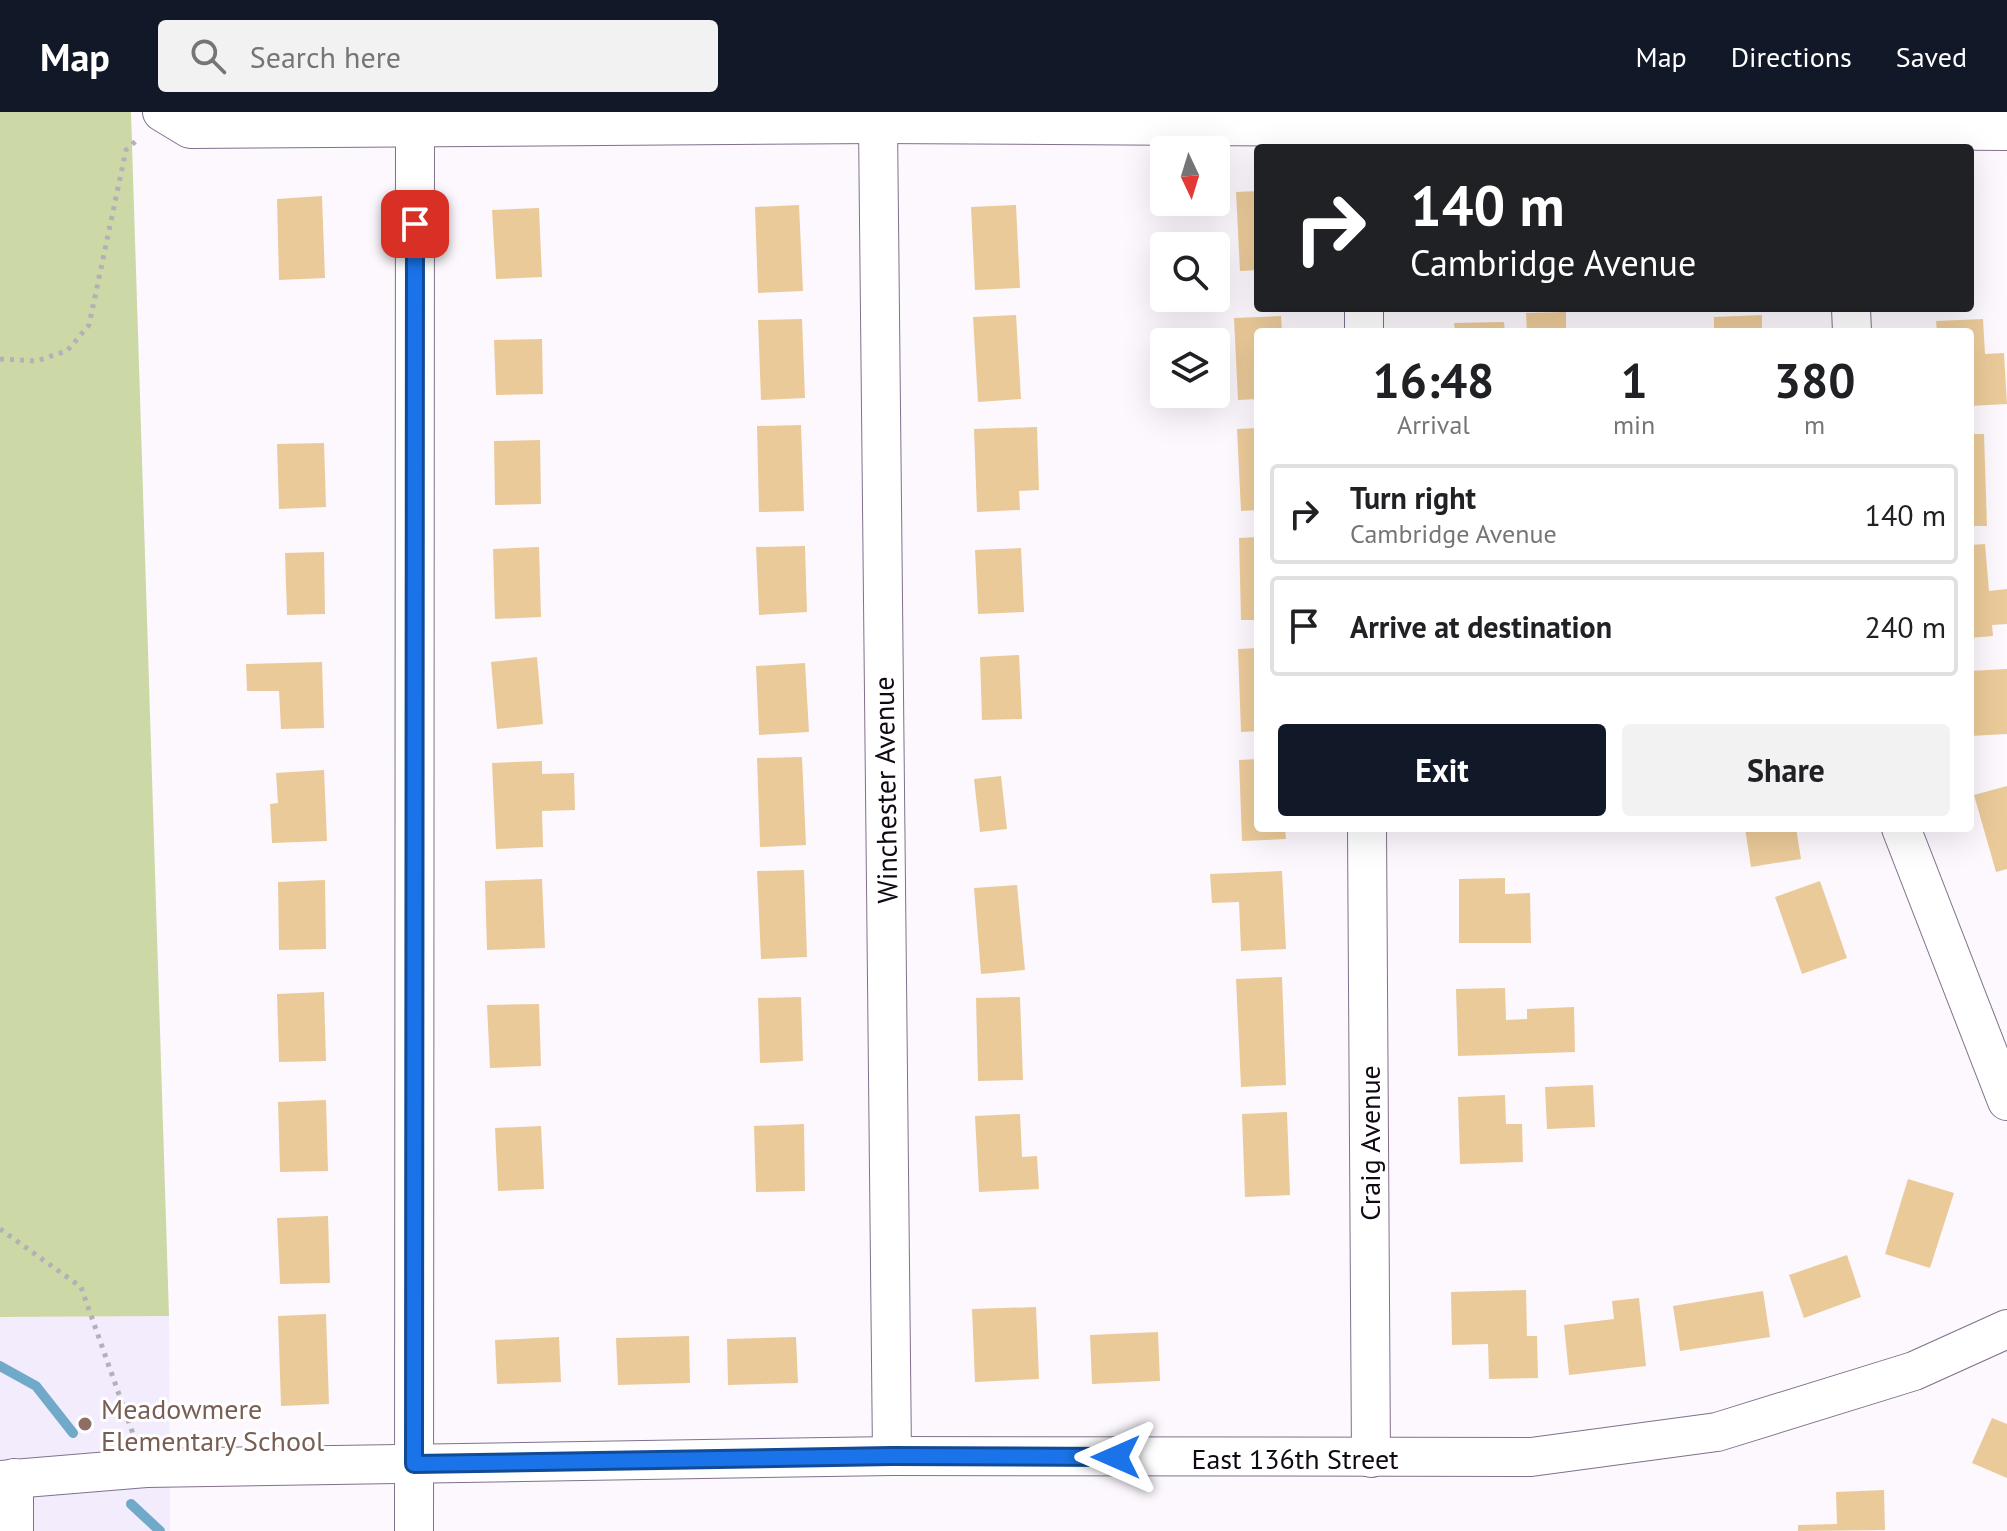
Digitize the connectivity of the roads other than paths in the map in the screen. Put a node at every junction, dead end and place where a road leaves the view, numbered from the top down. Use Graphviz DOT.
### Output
graph roads {
  1 [pos="162,114"];
  2 [pos="878,124"];
  3 [pos="415,128"];
  4 [pos="1844,131"];
  5 [pos="2007,131"];
  6 [pos="1363,138"];
  7 [pos="1367,832"];
  8 [pos="1903,832"];
  9 [pos="2007,1101"];
  10 [pos="2007,1329"];
  11 [pos="892,1456"];
  12 [pos="1371,1458"];
  13 [pos="414,1464"];
  14 [pos="7,1479"];
  15 [pos="14,1531"];
  16 [pos="414,1531"];
  1 -- 3 [label="street"];
  2 -- 3 [label="street"];
  2 -- 6 [label="street"];
  2 -- 11 [label="street, Winchester Avenue"];
  3 -- 13 [label="street"];
  4 -- 5 [label="street"];
  4 -- 6 [label="street"];
  7 -- 12 [label="street, Craig Avenue"];
  8 -- 9 [label="street"];
  10 -- 12 [label="street, East 136th Street"];
  11 -- 12 [label="street, East 136th Street"];
  11 -- 13 [label="street, East 136th Street"];
  13 -- 14 [label="street, East 136th Street"];
  13 -- 16 [label="street"];
  14 -- 15 [label="street"];
}
